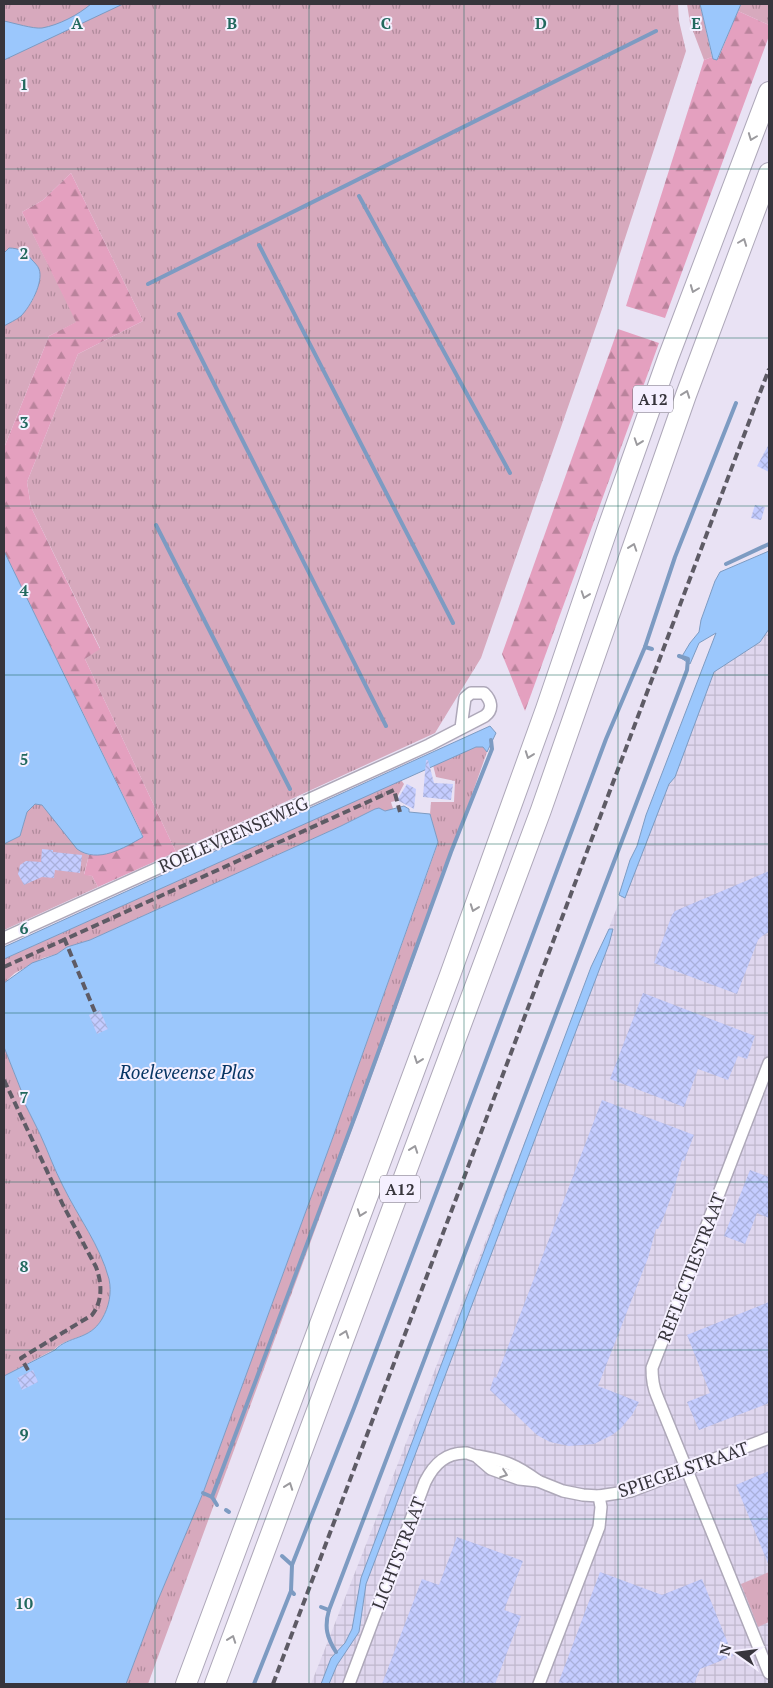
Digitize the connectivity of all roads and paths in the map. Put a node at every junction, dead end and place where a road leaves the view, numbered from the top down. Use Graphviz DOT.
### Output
graph roads {
  1 [pos="769,92"];
  2 [pos="769,173"];
  3 [pos="461,728"];
  4 [pos="4,938"];
  5 [pos="769,1063"];
  6 [pos="769,1438"];
  7 [pos="476,1456"];
  8 [pos="687,1471"];
  9 [pos="599,1496"];
  10 [pos="769,1673"];
  11 [pos="186,1684"];
  12 [pos="215,1684"];
  13 [pos="349,1684"];
  14 [pos="539,1684"];
  1 -- 11 [label="highway, A12, one-way"];
  12 -- 2 [label="highway, A12, one-way"];
  3 -- 4 [label="street, ROELEVEENSEWEG"];
  5 -- 8 [label="street, REFLECTIESTRAAT"];
  6 -- 8 [label="street, SPIEGELSTRAAT"];
  7 -- 9 [label="street, SPIEGELSTRAAT"];
  7 -- 13 [label="street, LICHTSTRAAT"];
  8 -- 9 [label="street, SPIEGELSTRAAT"];
  8 -- 10 [label="street, REFLECTIESTRAAT"];
  9 -- 14 [label="street"];
}
